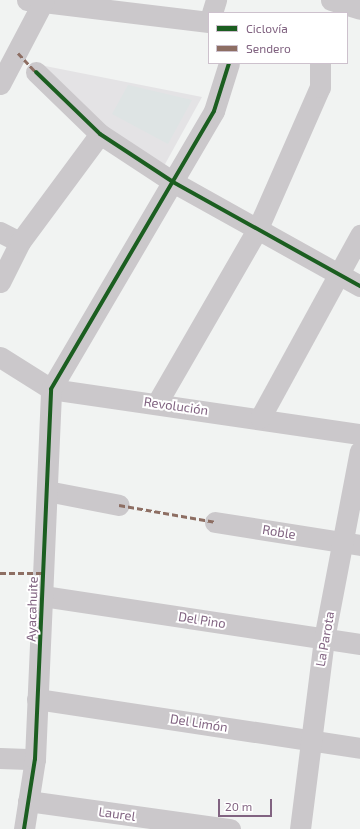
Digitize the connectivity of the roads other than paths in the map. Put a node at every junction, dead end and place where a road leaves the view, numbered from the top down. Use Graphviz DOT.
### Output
graph roads {
  1 [pos="216,0"];
  2 [pos="324,0"];
  3 [pos="332,0"];
  4 [pos="35,1"];
  5 [pos="110,5"];
  6 [pos="360,9"];
  7 [pos="212,12"];
  8 [pos="320,12"];
  9 [pos="208,22"];
  10 [pos="229,64"];
  11 [pos="320,64"];
  12 [pos="36,72"];
  13 [pos="0,84"];
  14 [pos="100,134"];
  15 [pos="173,182"];
  16 [pos="258,228"];
  17 [pos="0,232"];
  18 [pos="360,235"];
  19 [pos="20,242"];
  20 [pos="340,272"];
  21 [pos="0,282"];
  22 [pos="360,286"];
  23 [pos="0,357"];
  24 [pos="51,389"];
  25 [pos="157,403"];
  26 [pos="260,418"];
  27 [pos="360,434"];
  28 [pos="360,451"];
  29 [pos="47,491"];
  30 [pos="118,505"];
  31 [pos="214,522"];
  32 [pos="352,544"];
  33 [pos="43,596"];
  34 [pos="324,639"];
  35 [pos="360,644"];
  36 [pos="37,699"];
  37 [pos="310,741"];
  38 [pos="360,748"];
  39 [pos="0,758"];
  40 [pos="35,759"];
  41 [pos="28,801"];
  42 [pos="24,829"];
  43 [pos="230,829"];
  44 [pos="300,829"];
  1 -- 7 [label="street"];
  2 -- 8 [label="street"];
  3 -- 6 [label="street"];
  4 -- 5 [label="street"];
  4 -- 13 [label="street"];
  5 -- 9 [label="street"];
  10 -- 15 [label="street"];
  11 -- 16 [label="street"];
  12 -- 14 [label="street"];
  14 -- 15 [label="street"];
  14 -- 19 [label="street"];
  15 -- 16 [label="street"];
  15 -- 24 [label="street"];
  16 -- 20 [label="street"];
  16 -- 25 [label="street"];
  17 -- 19 [label="street"];
  18 -- 20 [label="street"];
  19 -- 21 [label="street"];
  20 -- 22 [label="street"];
  20 -- 26 [label="street"];
  23 -- 24 [label="street, Revolución"];
  24 -- 25 [label="street, Revolución"];
  24 -- 29 [label="street, Ayacahuite"];
  25 -- 26 [label="street, Revolución"];
  26 -- 27 [label="street, Revolución"];
  28 -- 32 [label="street, La Parota"];
  29 -- 30 [label="street"];
  29 -- 33 [label="street, Ayacahuite"];
  31 -- 32 [label="street, Roble"];
  32 -- 34 [label="street, La Parota"];
  33 -- 34 [label="street, Del Pino"];
  33 -- 36 [label="street, Ayacahuite"];
  34 -- 35 [label="street, Del Pino"];
  34 -- 37 [label="street, La Parota"];
  36 -- 37 [label="street, Del Limón"];
  36 -- 40 [label="street, Ayacahuite"];
  37 -- 38 [label="street, Del Limón"];
  37 -- 44 [label="street, La Parota"];
  39 -- 40 [label="street"];
  40 -- 41 [label="street, Ayacahuite"];
  41 -- 42 [label="street, Ayacahuite"];
  41 -- 43 [label="street, Laurel"];
}
